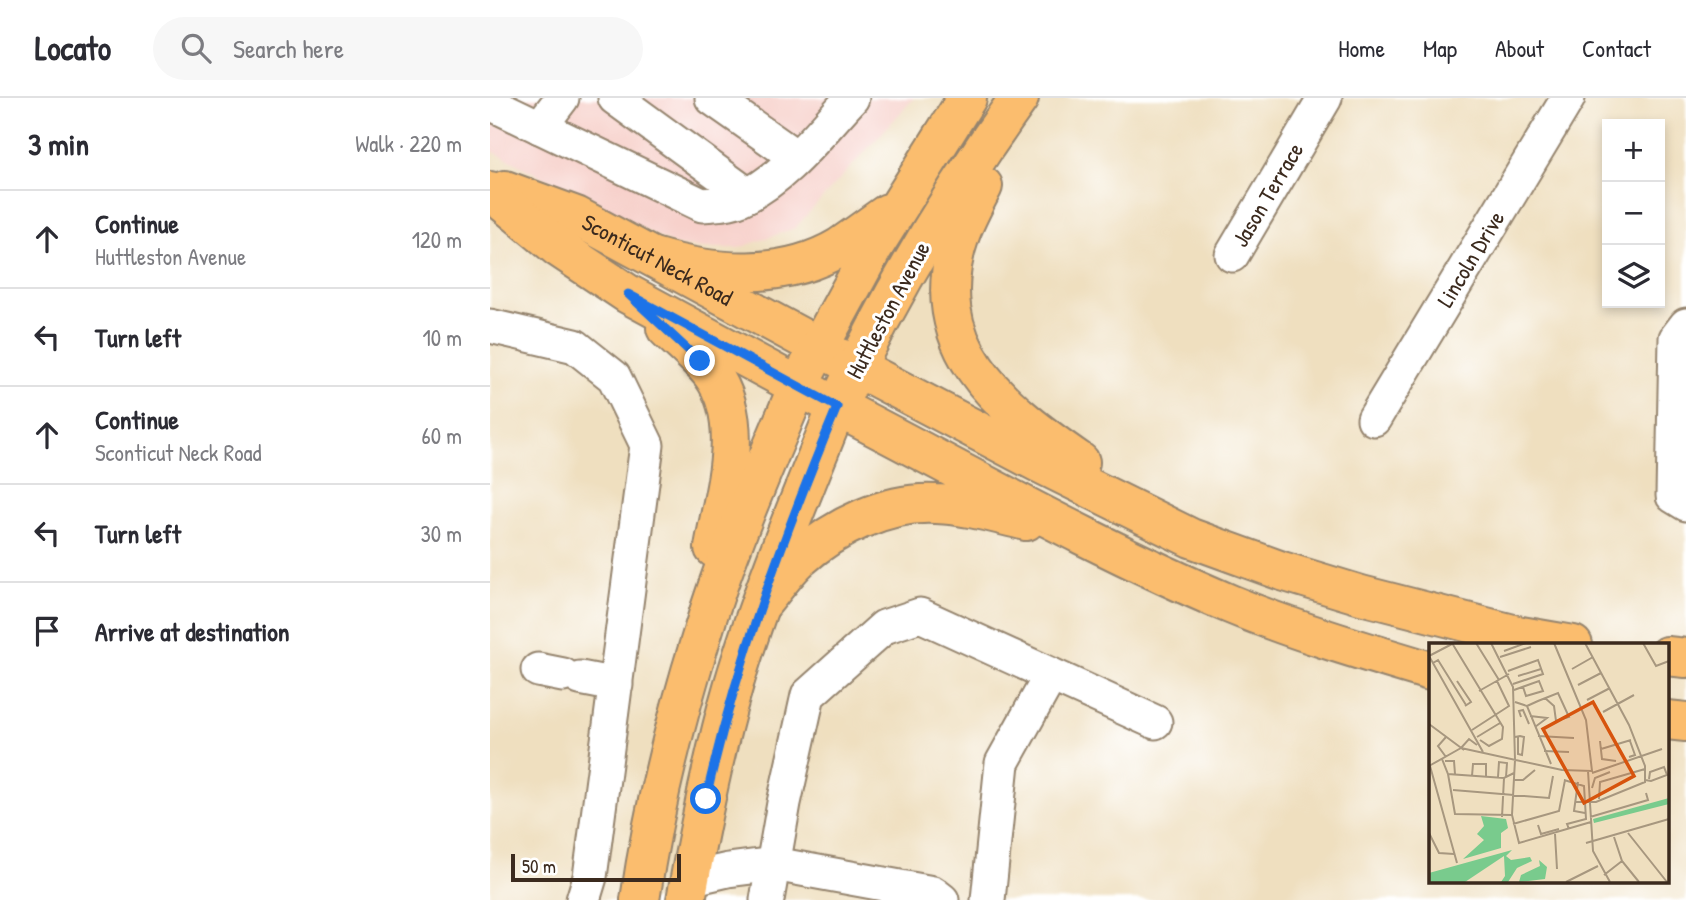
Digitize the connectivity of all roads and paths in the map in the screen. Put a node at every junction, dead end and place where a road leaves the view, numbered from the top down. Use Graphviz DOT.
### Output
graph roads {
  1 [pos="562,98"];
  2 [pos="615,98"];
  3 [pos="712,98"];
  4 [pos="852,98"];
  5 [pos="967,98"];
  6 [pos="1019,98"];
  7 [pos="1030,98"];
  8 [pos="1325,98"];
  9 [pos="1568,98"];
  10 [pos="490,103"];
  11 [pos="540,127"];
  12 [pos="796,157"];
  13 [pos="490,184"];
  14 [pos="490,191"];
  15 [pos="748,195"];
  16 [pos="898,206"];
  17 [pos="1232,255"];
  18 [pos="653,257"];
  19 [pos="628,294"];
  20 [pos="1686,325"];
  21 [pos="490,326"];
  22 [pos="819,345"];
  23 [pos="856,367"];
  24 [pos="798,386"];
  25 [pos="837,407"];
  26 [pos="1374,419"];
  27 [pos="1686,504"];
  28 [pos="1080,535"];
  29 [pos="1191,538"];
  30 [pos="761,604"];
  31 [pos="702,634"];
  32 [pos="1562,643"];
  33 [pos="1668,656"];
  34 [pos="1686,658"];
  35 [pos="1429,671"];
  36 [pos="560,674"];
  37 [pos="1051,675"];
  38 [pos="616,685"];
  39 [pos="1668,720"];
  40 [pos="1155,722"];
  41 [pos="1686,722"];
  42 [pos="774,864"];
  43 [pos="688,889"];
  44 [pos="583,900"];
  45 [pos="640,900"];
  46 [pos="767,900"];
  47 [pos="942,900"];
  48 [pos="988,900"];
  1 -- 11 [label="street"];
  2 -- 15 [label="street"];
  3 -- 12 [label="street"];
  4 -- 12 [label="street"];
  5 -- 16 [label="main road, Huttleston Avenue"];
  6 -- 23 [label="main road, Huttleston Avenue"];
  7 -- 29 [label="main road"];
  8 -- 17 [label="street, Jason Terrace"];
  9 -- 26 [label="street, Lincoln Drive"];
  10 -- 11 [label="street"];
  11 -- 15 [label="street"];
  12 -- 15 [label="street"];
  13 -- 18 [label="main road, Sconticut Neck Road"];
  14 -- 19 [label="main road, Sconticut Neck Road"];
  16 -- 18 [label="main road"];
  16 -- 22 [label="main road, Huttleston Avenue"];
  18 -- 22 [label="main road, Sconticut Neck Road"];
  19 -- 24 [label="main road, Sconticut Neck Road"];
  19 -- 31 [label="main road"];
  20 -- 27 [label="street"];
  21 -- 38 [label="street"];
  22 -- 23 [label="main road, Sconticut Neck Road"];
  22 -- 24 [label="main road, Huttleston Avenue"];
  23 -- 25 [label="main road, Huttleston Avenue"];
  23 -- 29 [label="main road, Sconticut Neck Road"];
  24 -- 25 [label="main road, Sconticut Neck Road"];
  24 -- 31 [label="main road, Huttleston Avenue"];
  25 -- 28 [label="main road, Sconticut Neck Road"];
  25 -- 30 [label="main road, Huttleston Avenue"];
  28 -- 30 [label="main road"];
  28 -- 35 [label="main road"];
  29 -- 32 [label="main road"];
  30 -- 43 [label="main road, Huttleston Avenue"];
  31 -- 45 [label="main road, Huttleston Avenue"];
  33 -- 34 [label="main road"];
  36 -- 38 [label="street"];
  37 -- 40 [label="street"];
  37 -- 42 [label="street"];
  37 -- 48 [label="street"];
  38 -- 44 [label="street"];
  39 -- 41 [label="main road"];
  42 -- 43 [label="street"];
  42 -- 46 [label="street"];
  42 -- 47 [label="street"];
}
